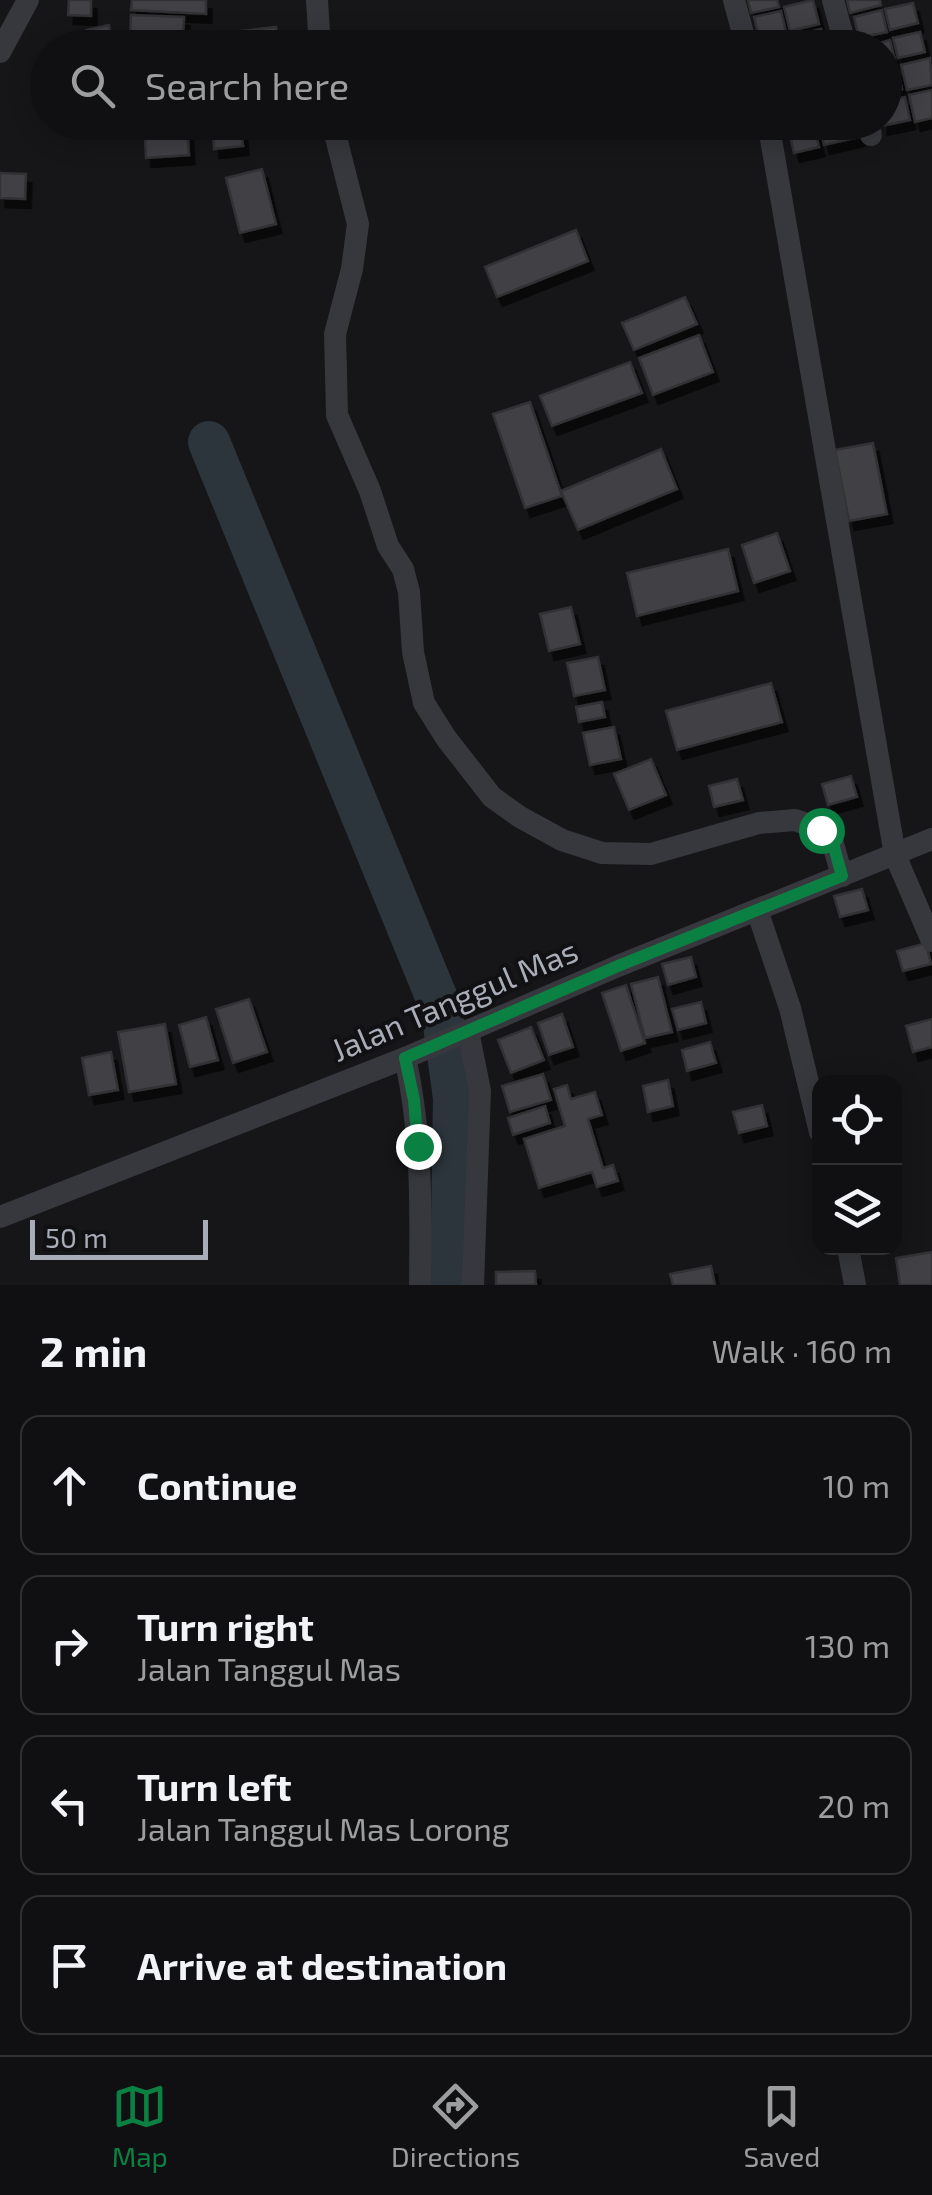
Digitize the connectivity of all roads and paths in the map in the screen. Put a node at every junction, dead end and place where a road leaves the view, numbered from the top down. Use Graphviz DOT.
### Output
graph roads {
  1 [pos="28,0"];
  2 [pos="317,0"];
  3 [pos="734,0"];
  4 [pos="833,0"];
  5 [pos="319,30"];
  6 [pos="742,30"];
  7 [pos="841,30"];
  8 [pos="0,52"];
  9 [pos="337,140"];
  10 [pos="771,140"];
  11 [pos="932,839"];
  12 [pos="895,856"];
  13 [pos="842,876"];
  14 [pos="757,910"];
  15 [pos="932,940"];
  16 [pos="468,1031"];
  17 [pos="405,1058"];
  18 [pos="812,1099"];
  19 [pos="0,1216"];
  20 [pos="849,1255"];
  21 [pos="420,1285"];
  22 [pos="472,1285"];
  23 [pos="854,1285"];
  1 -- 8 [label="street"];
  2 -- 5 [label="street"];
  3 -- 6 [label="street"];
  4 -- 7 [label="street"];
  9 -- 13 [label="street"];
  10 -- 12 [label="street"];
  11 -- 12 [label="street, Jalan Tanggul Mas"];
  12 -- 13 [label="street, Jalan Tanggul Mas"];
  12 -- 15 [label="street"];
  13 -- 14 [label="street, Jalan Tanggul Mas"];
  14 -- 16 [label="street, Jalan Tanggul Mas"];
  14 -- 18 [label="street"];
  16 -- 17 [label="street, Jalan Tanggul Mas"];
  16 -- 22 [label="street"];
  17 -- 19 [label="street, Jalan Tanggul Mas"];
  17 -- 21 [label="street"];
  20 -- 23 [label="street"];
}
